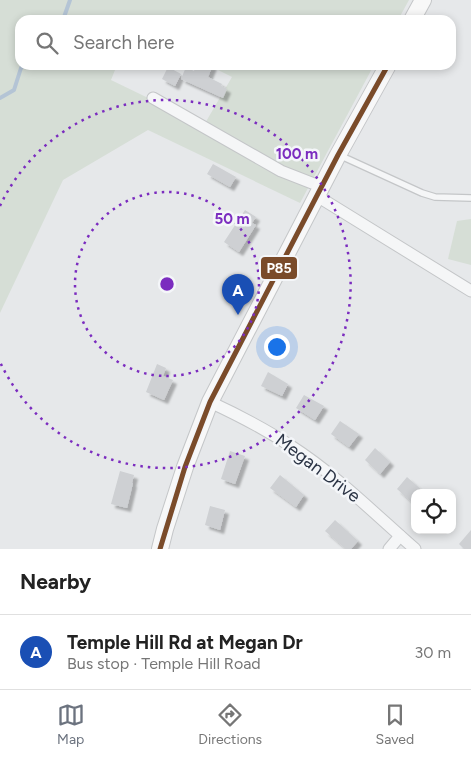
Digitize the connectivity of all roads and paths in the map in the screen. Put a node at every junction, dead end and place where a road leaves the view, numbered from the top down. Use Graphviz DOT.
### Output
graph roads {
  1 [pos="423,0"];
  2 [pos="415,15"];
  3 [pos="385,70"];
  4 [pos="153,98"];
  5 [pos="338,155"];
  6 [pos="319,191"];
  7 [pos="471,198"];
  8 [pos="471,291"];
  9 [pos="210,402"];
  10 [pos="400,536"];
  11 [pos="160,549"];
  12 [pos="389,549"];
  13 [pos="415,549"];
  1 -- 2 [label="main road"];
  3 -- 5 [label="main road"];
  4 -- 6 [label="street"];
  5 -- 6 [label="main road"];
  5 -- 7 [label="lane"];
  6 -- 8 [label="street"];
  6 -- 9 [label="main road"];
  9 -- 10 [label="street, Megan Drive"];
  9 -- 11 [label="main road"];
  10 -- 12 [label="street"];
  10 -- 13 [label="street, Megan Drive"];
}
